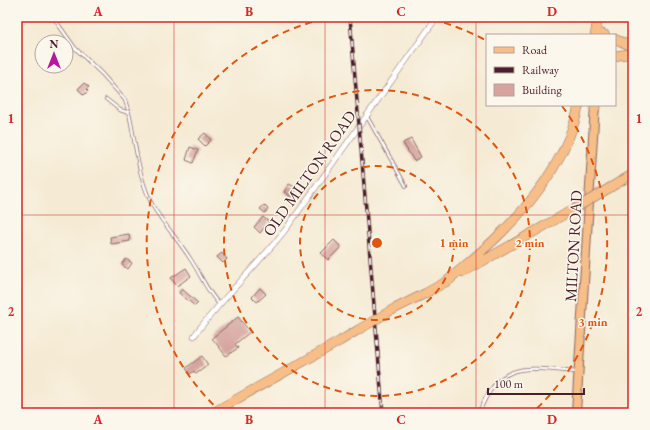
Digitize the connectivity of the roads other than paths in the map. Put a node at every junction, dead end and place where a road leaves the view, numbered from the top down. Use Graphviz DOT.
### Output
graph roads {
  1 [pos="53,17"];
  2 [pos="436,17"];
  3 [pos="599,17"];
  4 [pos="600,34"];
  5 [pos="616,39"];
  6 [pos="633,47"];
  7 [pos="633,54"];
  8 [pos="616,56"];
  9 [pos="106,99"];
  10 [pos="579,106"];
  11 [pos="596,106"];
  12 [pos="129,113"];
  13 [pos="366,115"];
  14 [pos="633,174"];
  15 [pos="406,186"];
  16 [pos="446,282"];
  17 [pos="219,304"];
  18 [pos="194,336"];
  19 [pos="579,372"];
  20 [pos="212,413"];
  21 [pos="479,413"];
  22 [pos="576,413"];
  1 -- 12 [label="lane"];
  2 -- 13 [label="street, OLD MILTON ROAD"];
  3 -- 4 [label="highway"];
  5 -- 6 [label="highway"];
  7 -- 8 [label="highway"];
  9 -- 12 [label="lane"];
  10 -- 16 [label="highway"];
  11 -- 19 [label="main road, MILTON ROAD"];
  12 -- 17 [label="lane"];
  13 -- 15 [label="lane"];
  13 -- 17 [label="street, OLD MILTON ROAD"];
  14 -- 16 [label="highway, bridge"];
  16 -- 20 [label="highway, bridge"];
  17 -- 18 [label="street, OLD MILTON ROAD"];
  19 -- 21 [label="lane"];
  19 -- 22 [label="main road, MILTON ROAD"];
}
